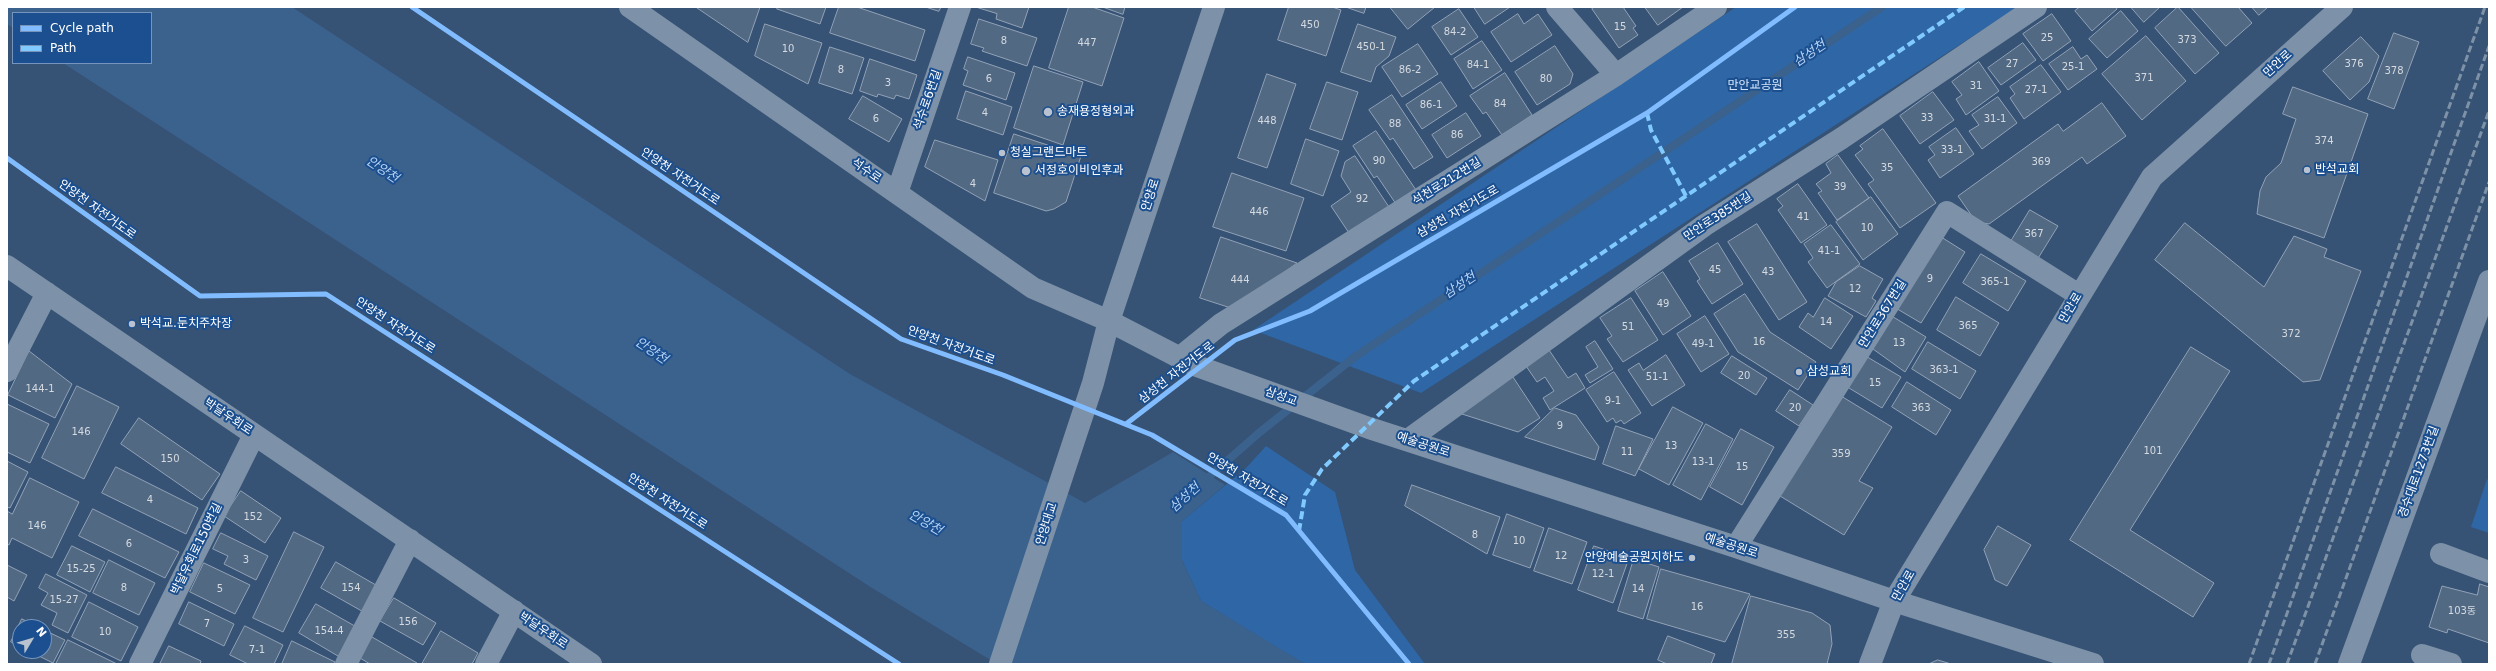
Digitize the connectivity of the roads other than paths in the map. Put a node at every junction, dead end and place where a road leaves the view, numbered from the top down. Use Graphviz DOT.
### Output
graph roads {
  1 [pos="630,7"];
  2 [pos="960,7"];
  3 [pos="1214,7"];
  4 [pos="1716,7"];
  5 [pos="2036,7"];
  6 [pos="2342,7"];
  7 [pos="1563,9"];
  8 [pos="1616,75"];
  9 [pos="897,193"];
  10 [pos="7,266"];
  11 [pos="2489,281"];
  12 [pos="47,293"];
  13 [pos="2079,295"];
  14 [pos="1109,321"];
  15 [pos="1186,362"];
  16 [pos="7,371"];
  17 [pos="1093,383"];
  18 [pos="1369,428"];
  19 [pos="254,434"];
  20 [pos="1408,440"];
  21 [pos="410,540"];
  22 [pos="1736,547"];
  23 [pos="2441,554"];
  24 [pos="2489,572"];
  25 [pos="1894,601"];
  26 [pos="514,611"];
  27 [pos="2422,655"];
  28 [pos="140,664"];
  29 [pos="346,664"];
  30 [pos="486,664"];
  31 [pos="591,664"];
  32 [pos="1000,664"];
  33 [pos="1870,664"];
  34 [pos="2093,664"];
  35 [pos="2349,664"];
  36 [pos="2450,664"];
  1 -- 9 [label="street, 석수로"];
  2 -- 9 [label="street, 석수로6번길"];
  3 -- 14 [label="street, 안양로"];
  4 -- 8 [label="street, 석천로212번길"];
  5 -- 20 [label="street, 만안로385번길"];
  6 -- 13 [label="street, 만안로"];
  7 -- 8 [label="street"];
  8 -- 15 [label="street, 석천로212번길"];
  9 -- 14 [label="street, 석수로"];
  10 -- 12 [label="street, 박달우회로"];
  11 -- 35 [label="street, 경수대로1273번길"];
  12 -- 16 [label="street"];
  12 -- 19 [label="street, 박달우회로"];
  13 -- 22 [label="street, 만안로367번길"];
  13 -- 25 [label="street, 만안로"];
  14 -- 15 [label="street"];
  14 -- 17 [label="street, 안양로"];
  15 -- 18 [label="street, 삼성교"];
  17 -- 32 [label="street, 안양대교"];
  18 -- 20 [label="street, 예술공원로"];
  19 -- 21 [label="street, 박달우회로"];
  19 -- 28 [label="street, 박달우회로150번길"];
  20 -- 22 [label="street, 예술공원로"];
  21 -- 26 [label="street, 박달우회로"];
  21 -- 29 [label="street"];
  22 -- 25 [label="street, 예술공원로"];
  23 -- 24 [label="street"];
  25 -- 33 [label="street, 만안로"];
  25 -- 34 [label="street, 예술공원로"];
  26 -- 30 [label="street, 박달우회로"];
  26 -- 31 [label="street, 박달우회로"];
  27 -- 36 [label="street"];
}
